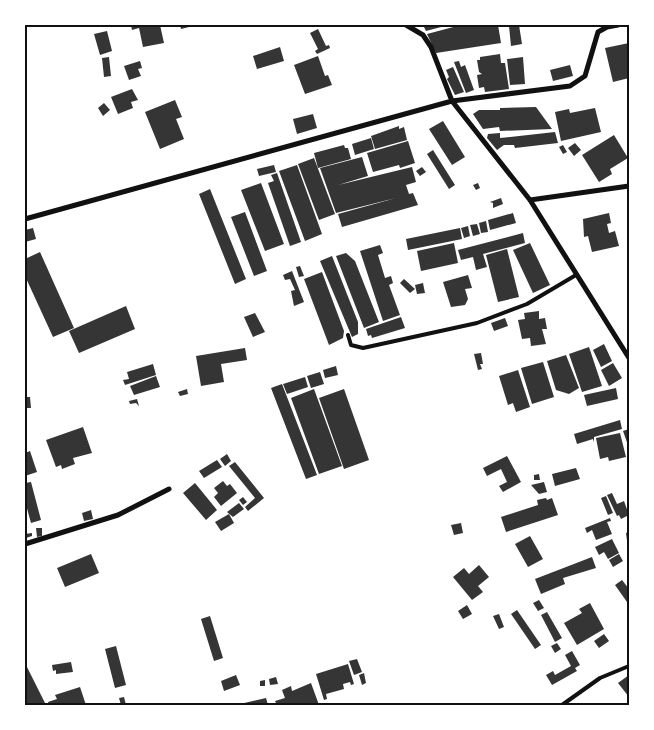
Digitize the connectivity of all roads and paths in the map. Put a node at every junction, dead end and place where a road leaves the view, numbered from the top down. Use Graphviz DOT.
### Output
graph roads {
  1 [pos="406,25"];
  2 [pos="618,25"];
  3 [pos="452,101"];
  4 [pos="629,186"];
  5 [pos="530,200"];
  6 [pos="25,219"];
  7 [pos="576,275"];
  8 [pos="348,335"];
  9 [pos="629,358"];
  10 [pos="169,489"];
  11 [pos="25,544"];
  12 [pos="629,666"];
  13 [pos="562,705"];
  1 -- 3 [label="street"];
  2 -- 3 [label="street"];
  3 -- 5 [label="street"];
  3 -- 6 [label="street"];
  4 -- 5 [label="street"];
  5 -- 7 [label="street"];
  7 -- 8 [label="lane"];
  7 -- 9 [label="street"];
  10 -- 11 [label="street"];
  12 -- 13 [label="lane"];
}
